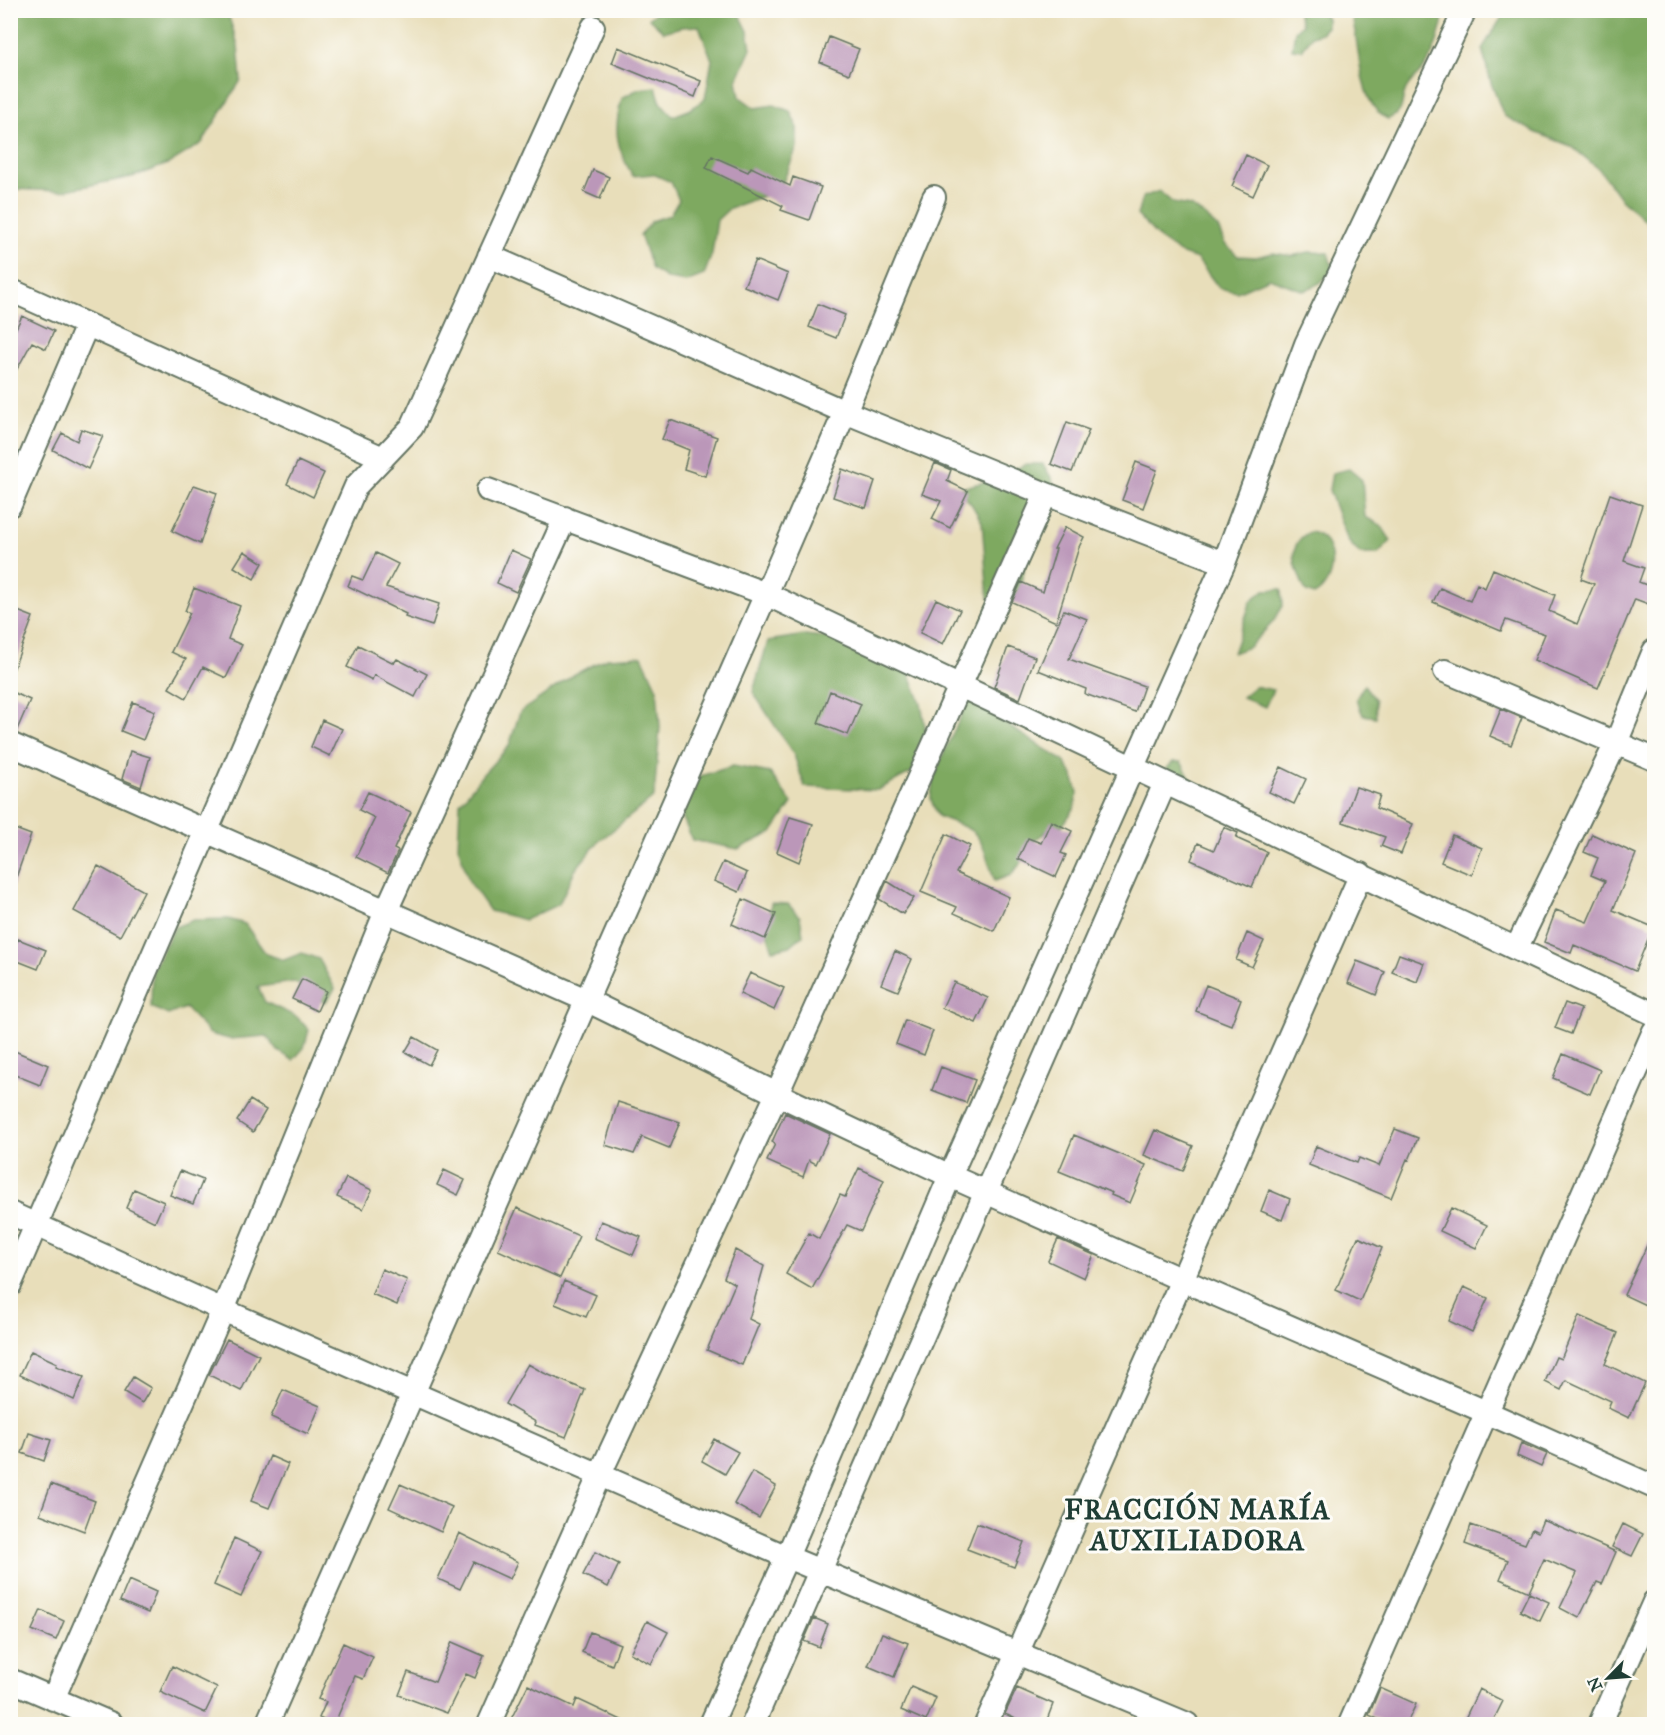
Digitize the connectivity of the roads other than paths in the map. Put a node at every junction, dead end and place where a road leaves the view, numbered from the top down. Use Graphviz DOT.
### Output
graph roads {
  1 [pos="1465,10"];
  2 [pos="593,27"];
  3 [pos="934,197"];
  4 [pos="489,256"];
  5 [pos="10,290"];
  6 [pos="87,325"];
  7 [pos="845,412"];
  8 [pos="383,458"];
  9 [pos="488,490"];
  10 [pos="1046,494"];
  11 [pos="10,505"];
  12 [pos="565,518"];
  13 [pos="1224,563"];
  14 [pos="766,594"];
  15 [pos="1654,651"];
  16 [pos="1445,671"];
  17 [pos="960,685"];
  18 [pos="1616,743"];
  19 [pos="10,744"];
  20 [pos="1654,759"];
  21 [pos="1133,768"];
  22 [pos="1165,783"];
  23 [pos="207,831"];
  24 [pos="1361,874"];
  25 [pos="386,911"];
  26 [pos="1517,947"];
  27 [pos="586,1000"];
  28 [pos="1654,1014"];
  29 [pos="1654,1030"];
  30 [pos="777,1094"];
  31 [pos="950,1176"];
  32 [pos="986,1192"];
  33 [pos="10,1213"];
  34 [pos="37,1224"];
  35 [pos="1182,1280"];
  36 [pos="10,1286"];
  37 [pos="224,1310"];
  38 [pos="414,1392"];
  39 [pos="1486,1412"];
  40 [pos="600,1474"];
  41 [pos="1654,1487"];
  42 [pos="787,1557"];
  43 [pos="820,1570"];
  44 [pos="1654,1602"];
  45 [pos="1018,1653"];
  46 [pos="10,1680"];
  47 [pos="53,1698"];
  48 [pos="112,1725"];
  49 [pos="267,1725"];
  50 [pos="489,1725"];
  51 [pos="711,1725"];
  52 [pos="753,1725"];
  53 [pos="986,1725"];
  54 [pos="1187,1725"];
  55 [pos="1350,1725"];
  56 [pos="1600,1725"];
  1 -- 13 [label="street"];
  2 -- 4 [label="street"];
  3 -- 7 [label="street"];
  4 -- 7 [label="street"];
  4 -- 8 [label="street"];
  5 -- 6 [label="street"];
  6 -- 8 [label="street"];
  6 -- 11 [label="street"];
  7 -- 10 [label="street"];
  7 -- 14 [label="street"];
  8 -- 23 [label="street"];
  9 -- 12 [label="street"];
  10 -- 13 [label="street"];
  10 -- 17 [label="street"];
  12 -- 14 [label="street"];
  12 -- 25 [label="street"];
  13 -- 21 [label="street"];
  14 -- 17 [label="street"];
  14 -- 27 [label="street"];
  15 -- 18 [label="street"];
  16 -- 18 [label="street"];
  17 -- 21 [label="street"];
  17 -- 30 [label="street"];
  18 -- 20 [label="street"];
  18 -- 26 [label="street"];
  19 -- 23 [label="street"];
  21 -- 22 [label="street"];
  21 -- 31 [label="street"];
  22 -- 24 [label="street"];
  22 -- 32 [label="street"];
  23 -- 25 [label="street"];
  23 -- 34 [label="street"];
  24 -- 26 [label="street"];
  24 -- 35 [label="street"];
  25 -- 27 [label="street"];
  25 -- 37 [label="street"];
  26 -- 28 [label="street"];
  27 -- 30 [label="street"];
  27 -- 38 [label="street"];
  29 -- 39 [label="street"];
  30 -- 31 [label="street"];
  30 -- 40 [label="street"];
  31 -- 32 [label="street"];
  31 -- 42 [label="street"];
  32 -- 35 [label="street"];
  32 -- 43 [label="street"];
  33 -- 34 [label="street"];
  34 -- 36 [label="street"];
  34 -- 37 [label="street"];
  35 -- 39 [label="street"];
  35 -- 45 [label="street"];
  37 -- 38 [label="street"];
  37 -- 47 [label="street"];
  38 -- 40 [label="street"];
  38 -- 49 [label="street"];
  39 -- 41 [label="street"];
  39 -- 55 [label="street"];
  40 -- 42 [label="street"];
  40 -- 50 [label="street"];
  42 -- 43 [label="street"];
  42 -- 51 [label="street"];
  43 -- 45 [label="street"];
  43 -- 52 [label="street"];
  44 -- 56 [label="street"];
  45 -- 53 [label="street"];
  45 -- 54 [label="street"];
  46 -- 47 [label="street"];
  47 -- 48 [label="street"];
}
